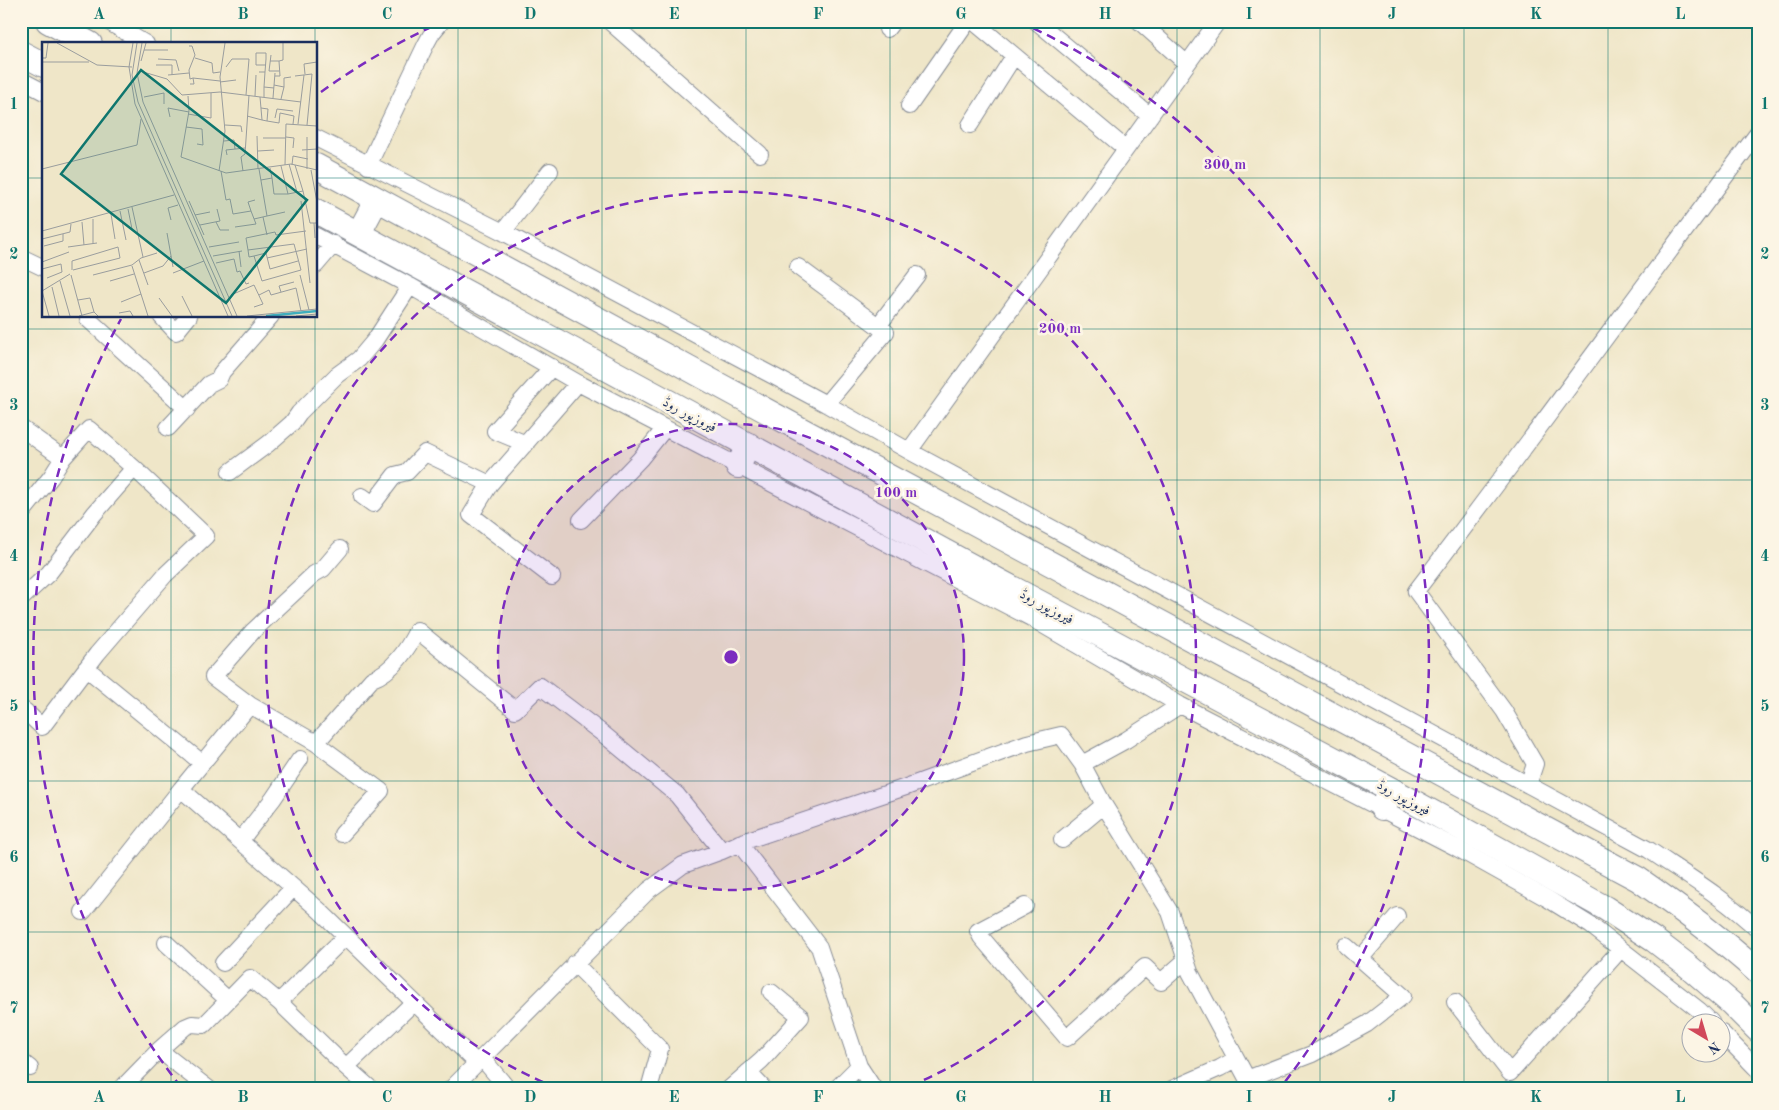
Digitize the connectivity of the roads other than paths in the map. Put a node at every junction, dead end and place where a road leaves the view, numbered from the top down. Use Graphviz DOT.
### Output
graph roads {
  1 [pos="48,21"];
  2 [pos="107,21"];
  3 [pos="442,21"];
  4 [pos="968,21"];
  5 [pos="973,21"];
  6 [pos="1036,21"];
  7 [pos="1139,21"];
  8 [pos="1218,21"];
  9 [pos="612,22"];
  10 [pos="86,42"];
  11 [pos="143,42"];
  12 [pos="21,53"];
  13 [pos="1014,56"];
  14 [pos="42,64"];
  15 [pos="1187,64"];
  16 [pos="21,80"];
  17 [pos="42,91"];
  18 [pos="909,106"];
  19 [pos="1150,116"];
  20 [pos="970,125"];
  21 [pos="1758,133"];
  22 [pos="318,139"];
  23 [pos="1126,149"];
  24 [pos="760,154"];
  25 [pos="368,166"];
  26 [pos="318,167"];
  27 [pos="550,171"];
  28 [pos="377,199"];
  29 [pos="318,212"];
  30 [pos="502,232"];
  31 [pos="359,234"];
  32 [pos="318,237"];
  33 [pos="334,244"];
  34 [pos="21,257"];
  35 [pos="318,263"];
  36 [pos="42,267"];
  37 [pos="798,267"];
  38 [pos="917,275"];
  39 [pos="410,286"];
  40 [pos="163,318"];
  41 [pos="187,318"];
  42 [pos="269,318"];
  43 [pos="88,319"];
  44 [pos="878,326"];
  45 [pos="552,367"];
  46 [pos="578,383"];
  47 [pos="826,404"];
  48 [pos="186,409"];
  49 [pos="21,428"];
  50 [pos="168,428"];
  51 [pos="665,428"];
  52 [pos="526,444"];
  53 [pos="749,445"];
  54 [pos="909,451"];
  55 [pos="63,458"];
  56 [pos="738,466"];
  57 [pos="134,468"];
  58 [pos="230,472"];
  59 [pos="490,484"];
  60 [pos="362,496"];
  61 [pos="21,514"];
  62 [pos="581,520"];
  63 [pos="340,549"];
  64 [pos="552,577"];
  65 [pos="21,599"];
  66 [pos="86,668"];
  67 [pos="1180,704"];
  68 [pos="250,705"];
  69 [pos="21,715"];
  70 [pos="316,743"];
  71 [pos="300,759"];
  72 [pos="202,763"];
  73 [pos="1082,764"];
  74 [pos="1528,785"];
  75 [pos="181,789"];
  76 [pos="1387,799"];
  77 [pos="1104,805"];
  78 [pos="342,834"];
  79 [pos="1062,840"];
  80 [pos="240,841"];
  81 [pos="738,844"];
  82 [pos="722,851"];
  83 [pos="294,888"];
  84 [pos="1025,906"];
  85 [pos="83,912"];
  86 [pos="1397,916"];
  87 [pos="1758,930"];
  88 [pos="346,936"];
  89 [pos="166,943"];
  90 [pos="1346,946"];
  91 [pos="1620,950"];
  92 [pos="1360,959"];
  93 [pos="1186,960"];
  94 [pos="223,963"];
  95 [pos="574,964"];
  96 [pos="1758,972"];
  97 [pos="771,992"];
  98 [pos="228,1000"];
  99 [pos="279,1002"];
  100 [pos="414,1002"];
  101 [pos="1455,1002"];
  102 [pos="1701,1012"];
  103 [pos="1758,1030"];
  104 [pos="1732,1043"];
  105 [pos="159,1050"];
  106 [pos="1236,1059"];
  107 [pos="480,1060"];
  108 [pos="859,1066"];
  109 [pos="346,1067"];
  110 [pos="1758,1070"];
  111 [pos="748,1072"];
  112 [pos="1251,1084"];
  113 [pos="121,1089"];
  114 [pos="209,1089"];
  115 [pos="371,1089"];
  116 [pos="451,1089"];
  117 [pos="508,1089"];
  118 [pos="650,1089"];
  119 [pos="729,1089"];
  120 [pos="764,1089"];
  121 [pos="836,1089"];
  122 [pos="874,1089"];
  123 [pos="1172,1089"];
  1 -- 10 [label="highway"];
  2 -- 11 [label="street"];
  3 -- 25 [label="street"];
  4 -- 18 [label="street"];
  5 -- 13 [label="street"];
  6 -- 19 [label="street"];
  7 -- 15 [label="street"];
  8 -- 15 [label="street"];
  9 -- 24 [label="street"];
  12 -- 14 [label="highway"];
  13 -- 20 [label="street"];
  13 -- 23 [label="street"];
  15 -- 19 [label="street"];
  16 -- 17 [label="street"];
  19 -- 23 [label="street"];
  21 -- 74 [label="street"];
  22 -- 25 [label="street"];
  23 -- 54 [label="street"];
  25 -- 30 [label="street"];
  26 -- 28 [label="highway"];
  27 -- 30 [label="street"];
  28 -- 31 [label="highway"];
  28 -- 96 [label="highway"];
  29 -- 31 [label="highway, فیروزپور روڈ"];
  30 -- 47 [label="street"];
  31 -- 53 [label="highway, فیروزپور روڈ"];
  32 -- 33 [label="street"];
  33 -- 35 [label="street"];
  33 -- 39 [label="street"];
  34 -- 36 [label="street"];
  37 -- 44 [label="street"];
  38 -- 44 [label="street"];
  39 -- 45 [label="street"];
  39 -- 58 [label="street"];
  40 -- 41 [label="street"];
  42 -- 48 [label="street"];
  43 -- 48 [label="street"];
  44 -- 47 [label="street"];
  45 -- 46 [label="street"];
  45 -- 52 [label="street"];
  46 -- 51 [label="street"];
  46 -- 52 [label="street"];
  47 -- 54 [label="street"];
  48 -- 50 [label="street"];
  49 -- 55 [label="street"];
  51 -- 56 [label="street"];
  51 -- 62 [label="street"];
  52 -- 59 [label="street"];
  53 -- 56 [label="highway"];
  53 -- 76 [label="highway, فیروزپور روڈ"];
  54 -- 74 [label="street"];
  55 -- 57 [label="street"];
  55 -- 61 [label="street"];
  56 -- 67 [label="street"];
  57 -- 65 [label="street"];
  57 -- 66 [label="street"];
  59 -- 60 [label="street"];
  59 -- 64 [label="street"];
  63 -- 68 [label="street"];
  66 -- 69 [label="street"];
  66 -- 72 [label="street"];
  67 -- 73 [label="street"];
  67 -- 76 [label="street"];
  68 -- 70 [label="street"];
  68 -- 72 [label="street"];
  70 -- 78 [label="street"];
  70 -- 82 [label="street"];
  71 -- 80 [label="street"];
  72 -- 75 [label="street"];
  73 -- 77 [label="street"];
  73 -- 81 [label="street"];
  74 -- 87 [label="street"];
  75 -- 80 [label="street"];
  75 -- 85 [label="street"];
  76 -- 91 [label="street"];
  76 -- 103 [label="highway, فیروزپور روڈ"];
  77 -- 79 [label="street"];
  77 -- 93 [label="street"];
  80 -- 83 [label="street"];
  81 -- 82 [label="street"];
  81 -- 108 [label="street"];
  82 -- 95 [label="street"];
  83 -- 88 [label="street"];
  83 -- 94 [label="street"];
  84 -- 93 [label="street"];
  86 -- 92 [label="street"];
  88 -- 99 [label="street"];
  88 -- 100 [label="street"];
  89 -- 98 [label="street"];
  90 -- 92 [label="street"];
  91 -- 101 [label="street"];
  91 -- 102 [label="street"];
  92 -- 112 [label="street"];
  93 -- 106 [label="street"];
  95 -- 107 [label="street"];
  95 -- 118 [label="street"];
  97 -- 111 [label="street"];
  98 -- 99 [label="street"];
  98 -- 105 [label="street"];
  99 -- 109 [label="street"];
  100 -- 107 [label="street"];
  100 -- 109 [label="street"];
  104 -- 110 [label="street"];
  105 -- 113 [label="street"];
  105 -- 114 [label="street"];
  106 -- 112 [label="street"];
  106 -- 123 [label="street"];
  107 -- 116 [label="street"];
  107 -- 117 [label="street"];
  108 -- 121 [label="street"];
  108 -- 122 [label="street"];
  109 -- 115 [label="street"];
  111 -- 119 [label="street"];
  111 -- 120 [label="street"];
}
